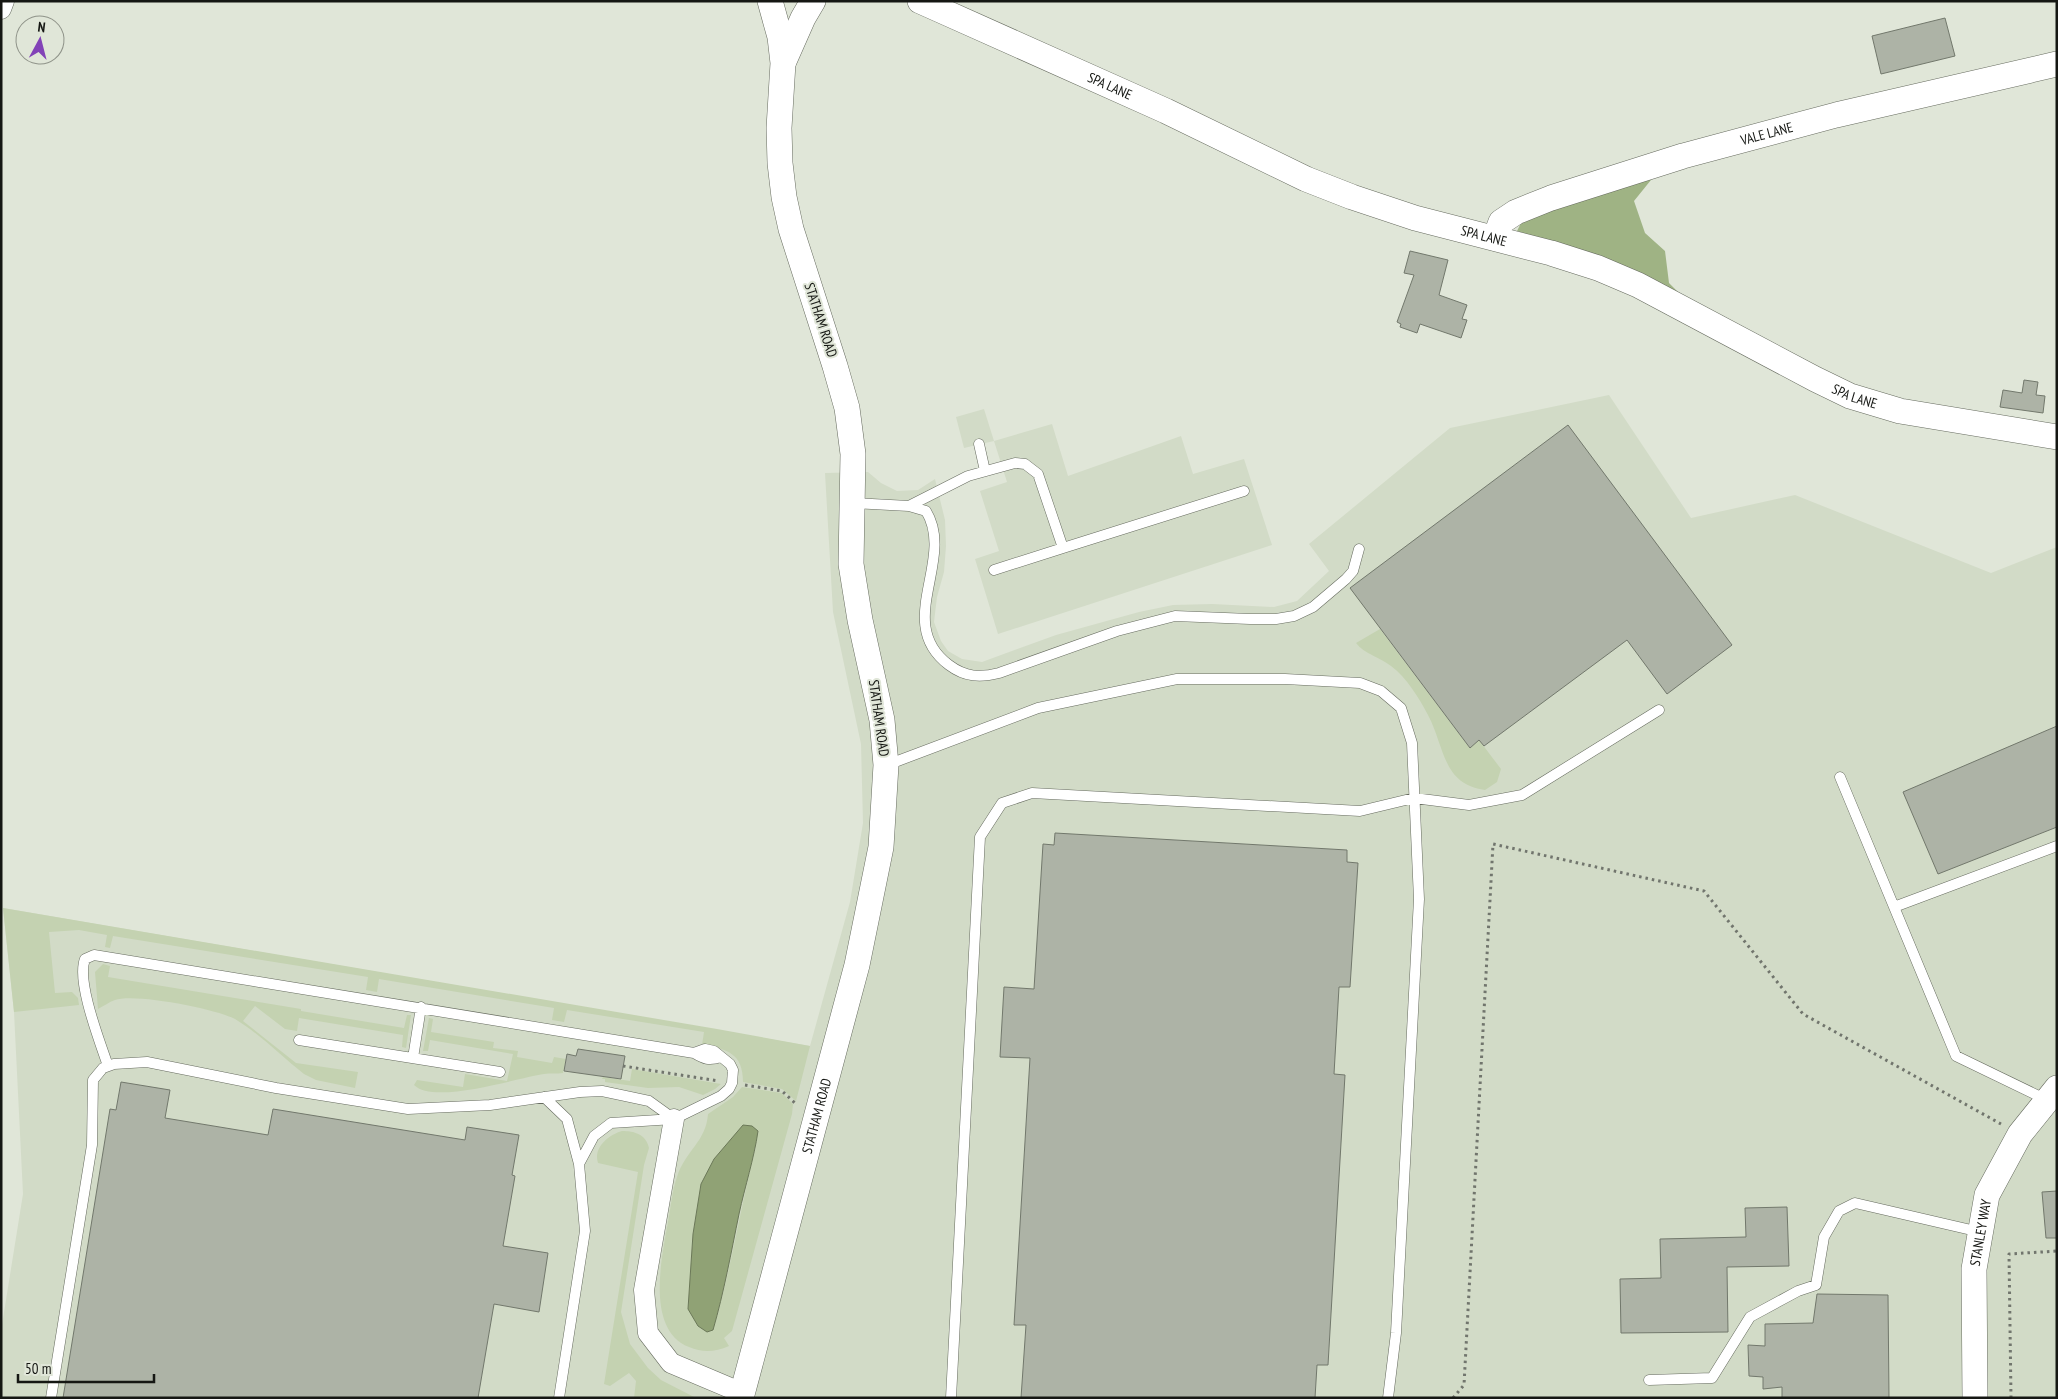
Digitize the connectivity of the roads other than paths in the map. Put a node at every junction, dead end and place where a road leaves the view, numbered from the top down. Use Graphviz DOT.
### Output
graph roads {
  1 [pos="4,1"];
  2 [pos="770,1"];
  3 [pos="813,1"];
  4 [pos="920,1"];
  5 [pos="1,9"];
  6 [pos="783,63"];
  7 [pos="2057,64"];
  8 [pos="1495,238"];
  9 [pos="2057,437"];
  10 [pos="979,444"];
  11 [pos="985,471"];
  12 [pos="1244,491"];
  13 [pos="852,503"];
  14 [pos="909,506"];
  15 [pos="1063,548"];
  16 [pos="1359,549"];
  17 [pos="994,570"];
  18 [pos="1659,710"];
  19 [pos="886,765"];
  20 [pos="1840,777"];
  21 [pos="1414,798"];
  22 [pos="2057,846"];
  23 [pos="1894,907"];
  24 [pos="421,1008"];
  25 [pos="299,1040"];
  26 [pos="413,1058"];
  27 [pos="108,1066"];
  28 [pos="500,1072"];
  29 [pos="2052,1094"];
  30 [pos="544,1097"];
  31 [pos="674,1119"];
  32 [pos="579,1164"];
  33 [pos="1981,1232"];
  34 [pos="1649,1380"];
  35 [pos="741,1395"];
  36 [pos="51,1398"];
  37 [pos="559,1398"];
  38 [pos="951,1398"];
  39 [pos="1388,1398"];
  40 [pos="1976,1398"];
  1 -- 5 [label="street"];
  2 -- 6 [label="street, STATHAM ROAD"];
  3 -- 6 [label="street, STATHAM ROAD"];
  4 -- 8 [label="street, SPA LANE"];
  6 -- 13 [label="street, STATHAM ROAD"];
  7 -- 8 [label="street, VALE LANE"];
  8 -- 9 [label="street, SPA LANE"];
  10 -- 11 [label="lane"];
  11 -- 14 [label="lane"];
  11 -- 15 [label="lane"];
  12 -- 15 [label="lane"];
  13 -- 14 [label="lane"];
  13 -- 19 [label="street, STATHAM ROAD"];
  14 -- 16 [label="lane"];
  15 -- 17 [label="lane"];
  18 -- 21 [label="lane"];
  19 -- 21 [label="lane"];
  19 -- 35 [label="street, STATHAM ROAD"];
  20 -- 23 [label="lane"];
  21 -- 38 [label="lane"];
  21 -- 39 [label="lane"];
  22 -- 23 [label="lane"];
  23 -- 29 [label="lane"];
  24 -- 26 [label="lane"];
  24 -- 27 [label="lane"];
  24 -- 31 [label="lane"];
  25 -- 26 [label="lane"];
  26 -- 28 [label="lane"];
  27 -- 30 [label="lane"];
  27 -- 36 [label="lane"];
  29 -- 33 [label="street, STANLEY WAY"];
  30 -- 31 [label="lane"];
  30 -- 32 [label="lane"];
  31 -- 32 [label="lane"];
  31 -- 35 [label="street"];
  32 -- 37 [label="lane"];
  33 -- 34 [label="lane"];
  33 -- 40 [label="street, STANLEY WAY"];
}
